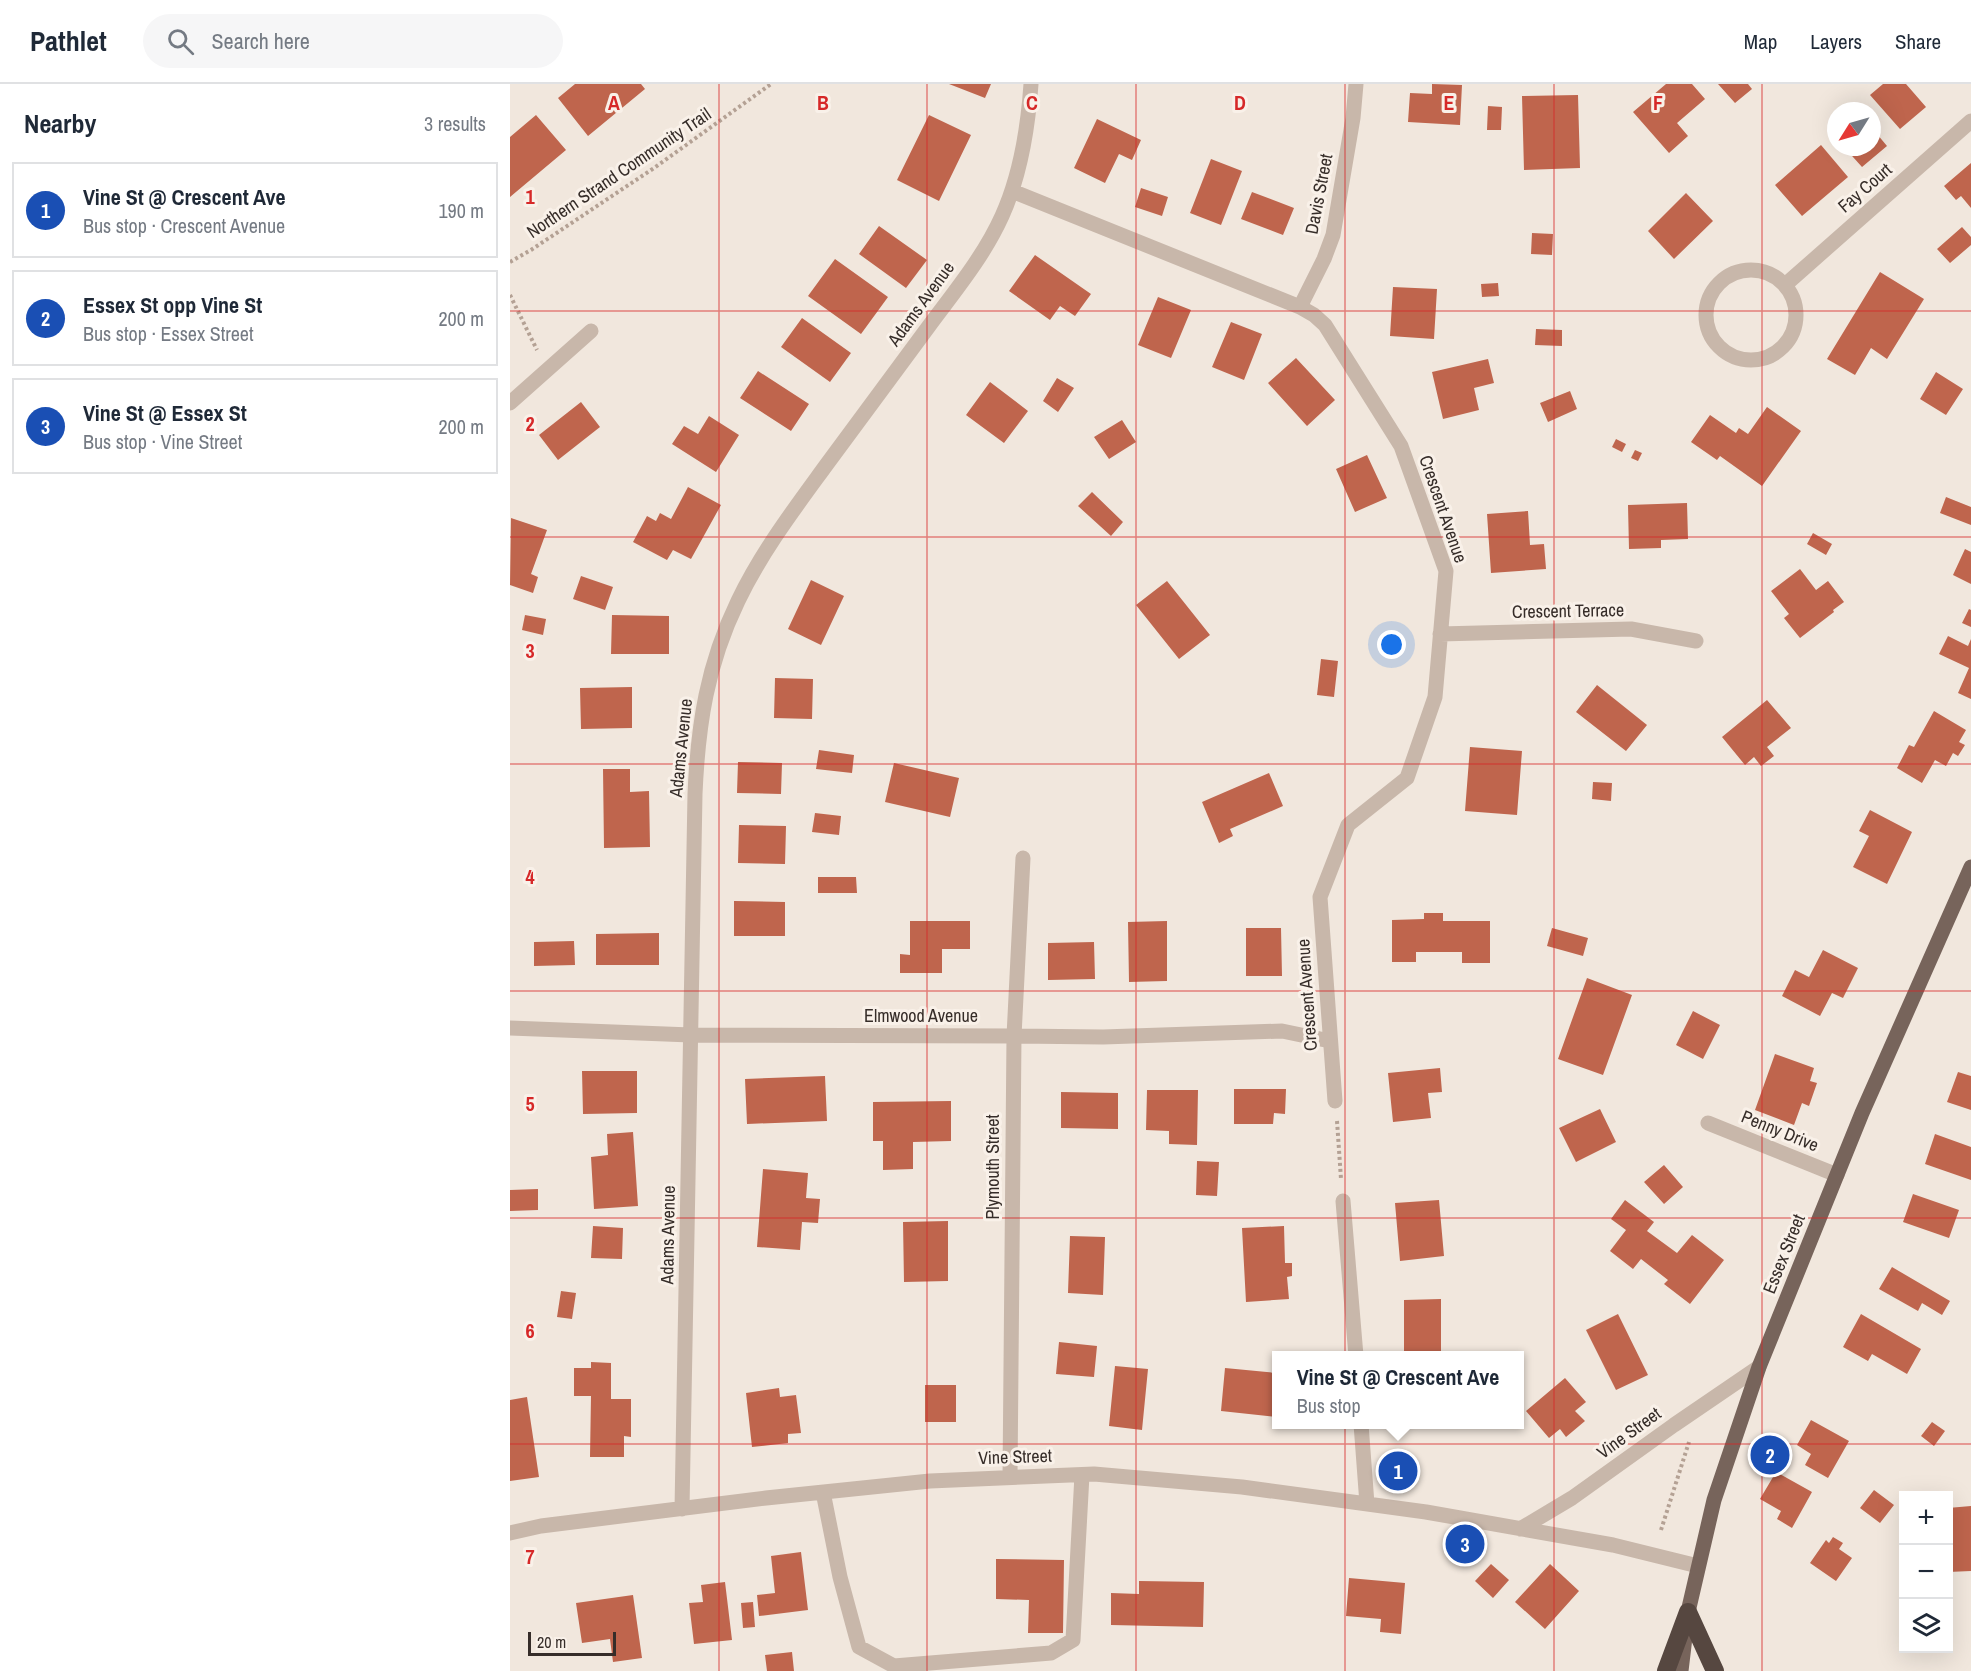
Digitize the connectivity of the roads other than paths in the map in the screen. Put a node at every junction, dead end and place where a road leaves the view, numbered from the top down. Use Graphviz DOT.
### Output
graph roads {
  1 [pos="1031,84"];
  2 [pos="1356,84"];
  3 [pos="1971,121"];
  4 [pos="1012,191"];
  5 [pos="1785,285"];
  6 [pos="1300,307"];
  7 [pos="591,331"];
  8 [pos="510,403"];
  9 [pos="1440,634"];
  10 [pos="1696,641"];
  11 [pos="1023,858"];
  12 [pos="1971,867"];
  13 [pos="510,1028"];
  14 [pos="691,1035"];
  15 [pos="1014,1035"];
  16 [pos="1330,1041"];
  17 [pos="1335,1101"];
  18 [pos="1708,1123"];
  19 [pos="1837,1175"];
  20 [pos="1343,1201"];
  21 [pos="1356,1351"];
  22 [pos="1759,1366"];
  23 [pos="1361,1429"];
  24 [pos="1082,1475"];
  25 [pos="1010,1477"];
  26 [pos="823,1492"];
  27 [pos="1367,1504"];
  28 [pos="682,1509"];
  29 [pos="1520,1529"];
  30 [pos="510,1533"];
  31 [pos="1698,1566"];
  32 [pos="1688,1612"];
  33 [pos="1666,1671"];
  34 [pos="1682,1671"];
  35 [pos="1716,1671"];
  1 -- 4 [label="street, Adams Avenue"];
  2 -- 6 [label="street, Davis Street"];
  3 -- 5 [label="street, Fay Court"];
  4 -- 6 [label="street, Crescent Avenue"];
  4 -- 14 [label="street, Adams Avenue"];
  5 -- 5 [label="street"];
  6 -- 9 [label="street, Crescent Avenue"];
  7 -- 8 [label="street"];
  9 -- 10 [label="street, Crescent Terrace"];
  9 -- 16 [label="street, Crescent Avenue"];
  11 -- 15 [label="street, Plymouth Street"];
  12 -- 19 [label="main road, Essex Street"];
  13 -- 14 [label="street, Elmwood Avenue"];
  14 -- 15 [label="street, Elmwood Avenue"];
  14 -- 28 [label="street, Adams Avenue"];
  15 -- 16 [label="street, Elmwood Avenue"];
  15 -- 25 [label="street, Plymouth Street"];
  16 -- 17 [label="street, Crescent Avenue"];
  18 -- 19 [label="street, Penny Drive"];
  19 -- 22 [label="main road, Essex Street"];
  20 -- 21 [label="street"];
  22 -- 29 [label="street, Vine Street"];
  22 -- 31 [label="main road, Essex Street"];
  23 -- 27 [label="street"];
  24 -- 25 [label="street, Vine Street"];
  24 -- 26 [label="street"];
  24 -- 27 [label="street, Vine Street"];
  25 -- 26 [label="street, Vine Street"];
  26 -- 28 [label="street, Vine Street"];
  27 -- 29 [label="street, Vine Street"];
  28 -- 30 [label="street, Vine Street"];
  29 -- 31 [label="street, Vine Street"];
  31 -- 32 [label="main road, Essex Street"];
  32 -- 33 [label="highway"];
  32 -- 34 [label="main road, Essex Street"];
  32 -- 35 [label="highway"];
}
